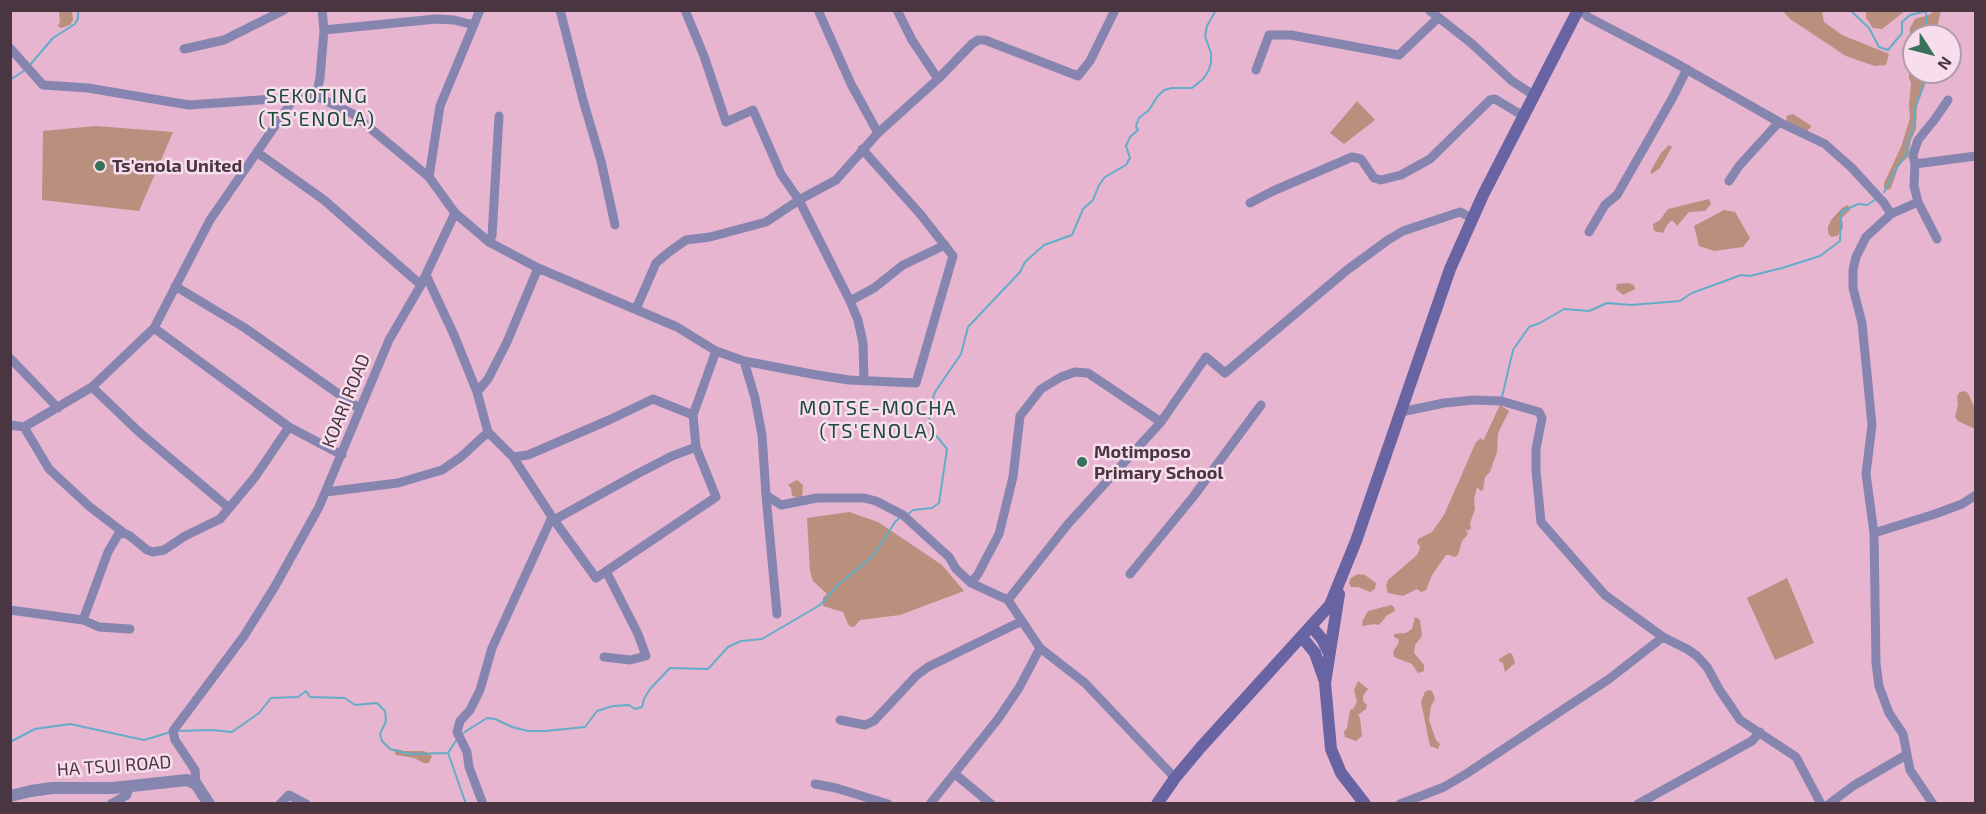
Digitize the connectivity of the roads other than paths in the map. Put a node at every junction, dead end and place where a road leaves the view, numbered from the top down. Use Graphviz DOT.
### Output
graph roads {
  1 [pos="284,10"];
  2 [pos="322,10"];
  3 [pos="480,10"];
  4 [pos="560,10"];
  5 [pos="686,10"];
  6 [pos="818,10"];
  7 [pos="897,10"];
  8 [pos="1115,10"];
  9 [pos="1429,10"];
  10 [pos="1580,10"];
  11 [pos="1438,18"];
  12 [pos="474,25"];
  13 [pos="324,30"];
  14 [pos="10,48"];
  15 [pos="184,49"];
  16 [pos="1687,69"];
  17 [pos="1256,70"];
  18 [pos="938,79"];
  19 [pos="316,96"];
  20 [pos="1535,96"];
  21 [pos="295,97"];
  22 [pos="1948,100"];
  23 [pos="499,116"];
  24 [pos="1525,117"];
  25 [pos="1779,122"];
  26 [pos="878,133"];
  27 [pos="862,149"];
  28 [pos="258,153"];
  29 [pos="1976,156"];
  30 [pos="1915,164"];
  31 [pos="429,177"];
  32 [pos="1729,181"];
  33 [pos="799,200"];
  34 [pos="1918,202"];
  35 [pos="1250,203"];
  36 [pos="455,213"];
  37 [pos="1891,214"];
  38 [pos="1472,218"];
  39 [pos="615,225"];
  40 [pos="1589,232"];
  41 [pos="1937,239"];
  42 [pos="489,242"];
  43 [pos="945,245"];
  44 [pos="538,268"];
  45 [pos="426,275"];
  46 [pos="421,285"];
  47 [pos="175,286"];
  48 [pos="850,301"];
  49 [pos="636,309"];
  50 [pos="154,328"];
  51 [pos="716,351"];
  52 [pos="10,358"];
  53 [pos="744,361"];
  54 [pos="864,381"];
  55 [pos="92,387"];
  56 [pos="477,392"];
  57 [pos="1261,405"];
  58 [pos="58,408"];
  59 [pos="360,409"];
  60 [pos="1401,412"];
  61 [pos="693,415"];
  62 [pos="1161,422"];
  63 [pos="10,425"];
  64 [pos="289,427"];
  65 [pos="24,428"];
  66 [pos="488,432"];
  67 [pos="696,447"];
  68 [pos="342,455"];
  69 [pos="513,457"];
  70 [pos="326,492"];
  71 [pos="766,495"];
  72 [pos="1976,495"];
  73 [pos="229,508"];
  74 [pos="553,519"];
  75 [pos="124,533"];
  76 [pos="1874,533"];
  77 [pos="606,571"];
  78 [pos="1130,574"];
  79 [pos="970,583"];
  80 [pos="1339,585"];
  81 [pos="1008,600"];
  82 [pos="10,610"];
  83 [pos="777,614"];
  84 [pos="83,620"];
  85 [pos="1022,621"];
  86 [pos="1312,627"];
  87 [pos="130,629"];
  88 [pos="1302,637"];
  89 [pos="1663,637"];
  90 [pos="1040,648"];
  91 [pos="604,657"];
  92 [pos="1328,659"];
  93 [pos="1325,683"];
  94 [pos="840,720"];
  95 [pos="1760,732"];
  96 [pos="1906,755"];
  97 [pos="955,774"];
  98 [pos="1175,778"];
  99 [pos="196,784"];
  100 [pos="815,784"];
  101 [pos="129,786"];
  102 [pos="10,796"];
  103 [pos="111,804"];
  104 [pos="209,804"];
  105 [pos="280,804"];
  106 [pos="306,804"];
  107 [pos="483,804"];
  108 [pos="888,804"];
  109 [pos="930,804"];
  110 [pos="992,804"];
  111 [pos="1157,804"];
  112 [pos="1365,804"];
  113 [pos="1400,804"];
  114 [pos="1638,804"];
  115 [pos="1821,804"];
  116 [pos="1829,804"];
  117 [pos="1933,804"];
  1 -- 15 [label="street"];
  2 -- 13 [label="street"];
  3 -- 12 [label="street"];
  4 -- 39 [label="street"];
  5 -- 33 [label="street"];
  6 -- 26 [label="street"];
  7 -- 18 [label="street"];
  8 -- 18 [label="street"];
  9 -- 11 [label="street"];
  10 -- 16 [label="street"];
  10 -- 20 [label="main road"];
  11 -- 17 [label="street"];
  11 -- 20 [label="street"];
  12 -- 13 [label="street"];
  12 -- 31 [label="street"];
  13 -- 19 [label="street"];
  14 -- 21 [label="street"];
  16 -- 25 [label="street"];
  16 -- 40 [label="street"];
  18 -- 26 [label="street"];
  19 -- 21 [label="street"];
  19 -- 31 [label="street"];
  20 -- 24 [label="main road"];
  21 -- 28 [label="street"];
  22 -- 30 [label="street"];
  23 -- 42 [label="street"];
  24 -- 35 [label="street"];
  24 -- 38 [label="main road"];
  25 -- 32 [label="street"];
  25 -- 37 [label="street"];
  26 -- 27 [label="street"];
  27 -- 33 [label="street"];
  27 -- 43 [label="street"];
  28 -- 46 [label="street"];
  28 -- 47 [label="street"];
  29 -- 30 [label="street"];
  30 -- 34 [label="street"];
  31 -- 36 [label="street"];
  33 -- 48 [label="street"];
  33 -- 49 [label="street"];
  34 -- 37 [label="street"];
  34 -- 41 [label="street"];
  36 -- 42 [label="street"];
  36 -- 45 [label="street, KOARI ROAD"];
  37 -- 76 [label="street"];
  38 -- 60 [label="main road"];
  38 -- 62 [label="street"];
  42 -- 44 [label="street"];
  43 -- 48 [label="street"];
  43 -- 54 [label="street"];
  44 -- 49 [label="street"];
  44 -- 56 [label="street"];
  45 -- 46 [label="street, KOARI ROAD"];
  45 -- 56 [label="street"];
  46 -- 59 [label="street, KOARI ROAD"];
  47 -- 50 [label="street"];
  47 -- 59 [label="street"];
  48 -- 54 [label="street"];
  49 -- 51 [label="street"];
  50 -- 55 [label="street"];
  50 -- 64 [label="street"];
  51 -- 53 [label="street"];
  51 -- 61 [label="street"];
  52 -- 58 [label="street"];
  53 -- 54 [label="street"];
  53 -- 71 [label="street"];
  55 -- 58 [label="street"];
  55 -- 73 [label="street"];
  56 -- 66 [label="street"];
  57 -- 78 [label="street"];
  58 -- 65 [label="street"];
  59 -- 68 [label="street, KOARI ROAD"];
  60 -- 80 [label="main road"];
  60 -- 89 [label="street"];
  61 -- 67 [label="street"];
  61 -- 69 [label="street"];
  62 -- 79 [label="street"];
  62 -- 81 [label="street"];
  63 -- 65 [label="street"];
  64 -- 68 [label="street"];
  64 -- 73 [label="street"];
  65 -- 75 [label="street"];
  66 -- 69 [label="street"];
  66 -- 70 [label="street"];
  67 -- 74 [label="street"];
  67 -- 77 [label="street"];
  68 -- 70 [label="street, KOARI ROAD"];
  69 -- 74 [label="street"];
  70 -- 99 [label="street, KOARI ROAD"];
  71 -- 79 [label="street"];
  71 -- 83 [label="street"];
  72 -- 76 [label="street"];
  73 -- 75 [label="street"];
  74 -- 77 [label="street"];
  74 -- 107 [label="street"];
  75 -- 84 [label="street"];
  76 -- 96 [label="street"];
  77 -- 91 [label="street"];
  79 -- 81 [label="street"];
  80 -- 86 [label="main road"];
  80 -- 92 [label="main road"];
  81 -- 85 [label="street"];
  82 -- 84 [label="street"];
  84 -- 87 [label="street"];
  85 -- 90 [label="street"];
  85 -- 94 [label="street"];
  86 -- 88 [label="main road"];
  86 -- 92 [label="main road"];
  88 -- 93 [label="main road"];
  88 -- 98 [label="main road"];
  89 -- 95 [label="street"];
  89 -- 113 [label="street"];
  90 -- 97 [label="street"];
  90 -- 98 [label="street"];
  92 -- 93 [label="main road"];
  93 -- 112 [label="main road"];
  95 -- 114 [label="street"];
  95 -- 115 [label="street"];
  96 -- 116 [label="street"];
  96 -- 117 [label="street"];
  97 -- 109 [label="street"];
  97 -- 110 [label="street"];
  98 -- 111 [label="main road"];
  99 -- 101 [label="street, HA TSUI ROAD"];
  99 -- 104 [label="street, HA TSUI ROAD"];
  100 -- 108 [label="street"];
  101 -- 102 [label="street, HA TSUI ROAD"];
  101 -- 103 [label="street"];
  105 -- 106 [label="street"];
}
